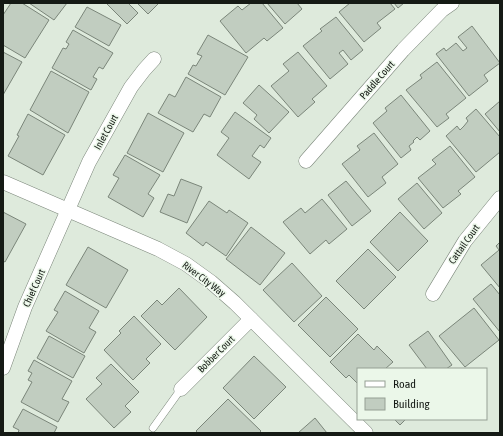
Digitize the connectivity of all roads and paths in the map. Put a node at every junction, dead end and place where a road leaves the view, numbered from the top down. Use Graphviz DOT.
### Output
graph roads {
  1 [pos="452,3"];
  2 [pos="154,59"];
  3 [pos="306,161"];
  4 [pos="3,182"];
  5 [pos="500,198"];
  6 [pos="68,210"];
  7 [pos="433,294"];
  8 [pos="252,319"];
  9 [pos="3,368"];
  10 [pos="181,390"];
  11 [pos="153,428"];
  12 [pos="366,433"];
  1 -- 3 [label="street, Paddle Court"];
  2 -- 6 [label="street, Inlet Court"];
  4 -- 6 [label="street, River City Way"];
  5 -- 7 [label="street, Cattail Court"];
  6 -- 8 [label="street, River City Way"];
  6 -- 9 [label="street, Chief Court"];
  8 -- 10 [label="street, Bobber Court"];
  8 -- 12 [label="street, River City Way"];
  10 -- 11 [label="lane"];
}
